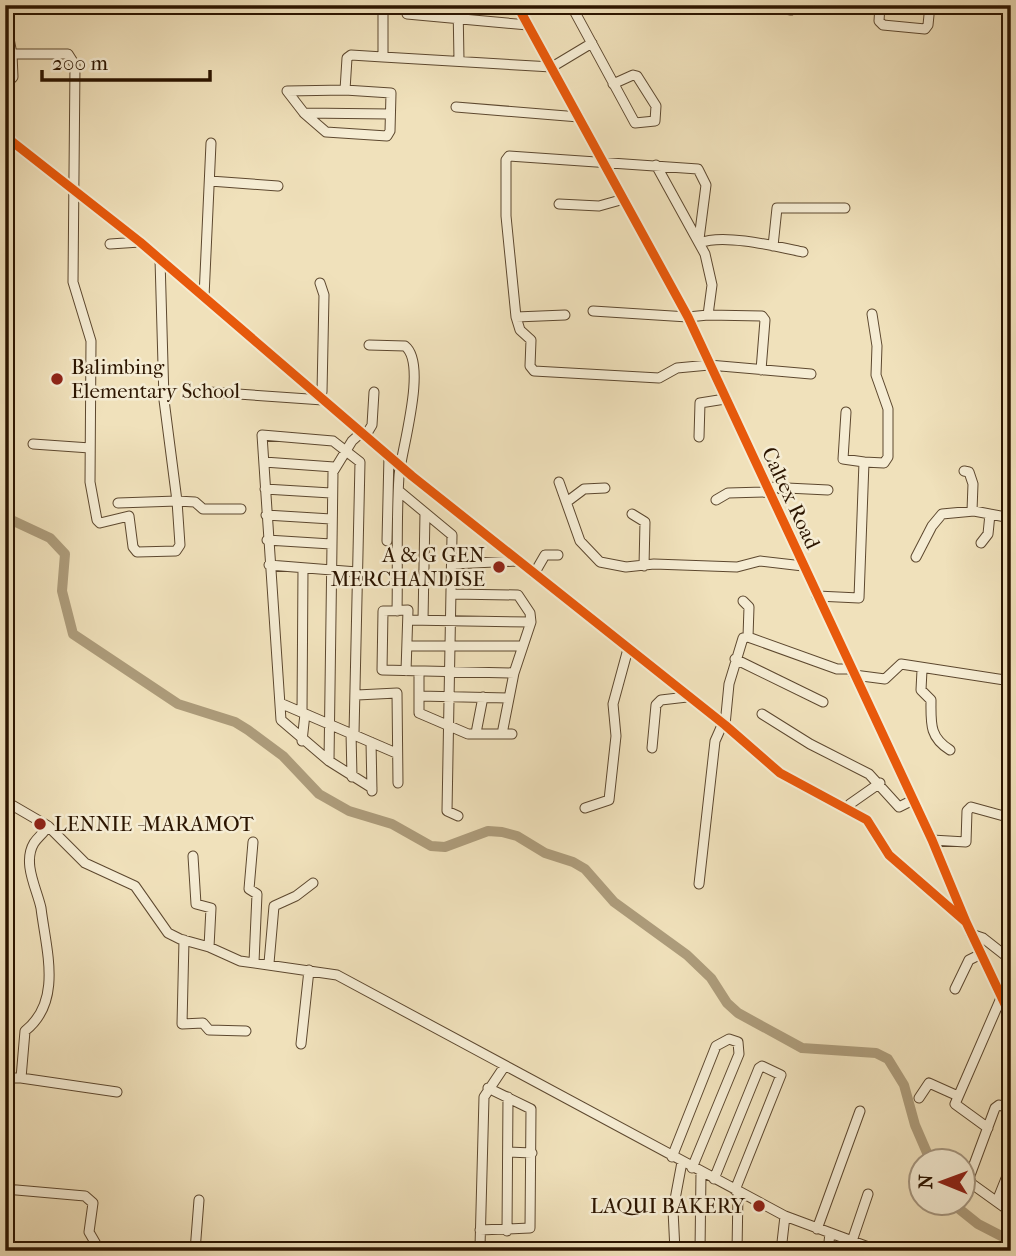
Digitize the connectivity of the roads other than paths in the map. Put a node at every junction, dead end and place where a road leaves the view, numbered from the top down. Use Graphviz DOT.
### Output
graph roads {
  1 [pos="365,5"];
  2 [pos="458,5"];
  3 [pos="517,5"];
  4 [pos="570,5"];
  5 [pos="765,5"];
  6 [pos="799,5"];
  7 [pos="880,5"];
  8 [pos="930,5"];
  9 [pos="407,14"];
  10 [pos="5,18"];
  11 [pos="459,18"];
  12 [pos="528,24"];
  13 [pos="592,43"];
  14 [pos="12,54"];
  15 [pos="383,57"];
  16 [pos="459,60"];
  17 [pos="552,67"];
  18 [pos="613,84"];
  19 [pos="5,85"];
  20 [pos="345,90"];
  21 [pos="456,107"];
  22 [pos="304,113"];
  23 [pos="390,114"];
  24 [pos="579,117"];
  25 [pos="5,136"];
  26 [pos="211,143"];
  27 [pos="604,161"];
  28 [pos="656,165"];
  29 [pos="210,181"];
  30 [pos="278,186"];
  31 [pos="72,187"];
  32 [pos="624,199"];
  33 [pos="559,204"];
  34 [pos="845,208"];
  35 [pos="699,241"];
  36 [pos="140,242"];
  37 [pos="110,244"];
  38 [pos="773,246"];
  39 [pos="803,252"];
  40 [pos="160,259"];
  41 [pos="320,283"];
  42 [pos="204,297"];
  43 [pos="593,311"];
  44 [pos="708,314"];
  45 [pos="872,314"];
  46 [pos="565,315"];
  47 [pos="516,317"];
  48 [pos="688,317"];
  49 [pos="369,345"];
  50 [pos="709,365"];
  51 [pos="761,369"];
  52 [pos="811,374"];
  53 [pos="209,392"];
  54 [pos="374,392"];
  55 [pos="321,398"];
  56 [pos="725,399"];
  57 [pos="846,412"];
  58 [pos="364,433"];
  59 [pos="699,437"];
  60 [pos="33,444"];
  61 [pos="90,448"];
  62 [pos="345,451"];
  63 [pos="388,455"];
  64 [pos="264,462"];
  65 [pos="864,462"];
  66 [pos="401,466"];
  67 [pos="334,467"];
  68 [pos="964,471"];
  69 [pos="559,482"];
  70 [pos="605,488"];
  71 [pos="265,489"];
  72 [pos="767,489"];
  73 [pos="828,490"];
  74 [pos="399,491"];
  75 [pos="331,493"];
  76 [pos="716,500"];
  77 [pos="177,501"];
  78 [pos="568,501"];
  79 [pos="118,503"];
  80 [pos="241,509"];
  81 [pos="972,511"];
  82 [pos="425,513"];
  83 [pos="632,514"];
  84 [pos="990,514"];
  85 [pos="266,515"];
  86 [pos="1011,518"];
  87 [pos="331,519"];
  88 [pos="267,540"];
  89 [pos="387,541"];
  90 [pos="981,543"];
  91 [pos="331,544"];
  92 [pos="558,555"];
  93 [pos="916,556"];
  94 [pos="517,561"];
  95 [pos="453,564"];
  96 [pos="269,565"];
  97 [pos="644,566"];
  98 [pos="803,566"];
  99 [pos="303,569"];
  100 [pos="331,570"];
  101 [pos="357,572"];
  102 [pos="534,575"];
  103 [pos="452,594"];
  104 [pos="817,596"];
  105 [pos="743,601"];
  106 [pos="397,611"];
  107 [pos="408,620"];
  108 [pos="423,620"];
  109 [pos="452,620"];
  110 [pos="531,622"];
  111 [pos="748,637"];
  112 [pos="451,645"];
  113 [pos="407,646"];
  114 [pos="522,646"];
  115 [pos="628,649"];
  116 [pos="735,659"];
  117 [pos="922,670"];
  118 [pos="406,671"];
  119 [pos="419,671"];
  120 [pos="451,671"];
  121 [pos="853,672"];
  122 [pos="514,673"];
  123 [pos="1011,681"];
  124 [pos="356,695"];
  125 [pos="419,696"];
  126 [pos="687,696"];
  127 [pos="483,697"];
  128 [pos="450,698"];
  129 [pos="508,698"];
  130 [pos="823,702"];
  131 [pos="279,703"];
  132 [pos="303,713"];
  133 [pos="762,714"];
  134 [pos="328,723"];
  135 [pos="724,724"];
  136 [pos="448,726"];
  137 [pos="353,733"];
  138 [pos="476,733"];
  139 [pos="302,741"];
  140 [pos="372,742"];
  141 [pos="652,748"];
  142 [pos="950,750"];
  143 [pos="396,753"];
  144 [pos="329,761"];
  145 [pos="352,777"];
  146 [pos="398,783"];
  147 [pos="880,783"];
  148 [pos="913,800"];
  149 [pos="5,801"];
  150 [pos="850,804"];
  151 [pos="585,808"];
  152 [pos="458,817"];
  153 [pos="1011,818"];
  154 [pos="48,826"];
  155 [pos="932,840"];
  156 [pos="253,842"];
  157 [pos="193,856"];
  158 [pos="313,883"];
  159 [pos="699,884"];
  160 [pos="965,922"];
  161 [pos="971,934"];
  162 [pos="184,940"];
  163 [pos="209,947"];
  164 [pos="981,954"];
  165 [pos="1011,960"];
  166 [pos="254,962"];
  167 [pos="270,963"];
  168 [pos="309,970"];
  169 [pos="955,989"];
  170 [pos="1001,998"];
  171 [pos="1011,1017"];
  172 [pos="246,1031"];
  173 [pos="301,1044"];
  174 [pos="501,1065"];
  175 [pos="5,1078"];
  176 [pos="22,1078"];
  177 [pos="490,1084"];
  178 [pos="117,1092"];
  179 [pos="958,1096"];
  180 [pos="508,1097"];
  181 [pos="919,1098"];
  182 [pos="1011,1108"];
  183 [pos="860,1111"];
  184 [pos="988,1128"];
  185 [pos="5,1145"];
  186 [pos="508,1152"];
  187 [pos="532,1153"];
  188 [pos="672,1157"];
  189 [pos="682,1162"];
  190 [pos="1011,1166"];
  191 [pos="697,1170"];
  192 [pos="6,1171"];
  193 [pos="714,1179"];
  194 [pos="7,1189"];
  195 [pos="736,1191"];
  196 [pos="868,1194"];
  197 [pos="199,1200"];
  198 [pos="997,1201"];
  199 [pos="1011,1212"];
  200 [pos="785,1216"];
  201 [pos="817,1229"];
  202 [pos="480,1230"];
  203 [pos="507,1231"];
  204 [pos="830,1233"];
  205 [pos="852,1241"];
  206 [pos="861,1248"];
  207 [pos="497,1250"];
  208 [pos="100,1251"];
  209 [pos="195,1251"];
  210 [pos="515,1251"];
  211 [pos="675,1251"];
  212 [pos="699,1251"];
  213 [pos="737,1251"];
  214 [pos="780,1251"];
  215 [pos="828,1251"];
  216 [pos="879,1251"];
  1 -- 15 [label="street"];
  2 -- 11 [label="street"];
  3 -- 12 [label="street, Caltex Road"];
  4 -- 13 [label="street"];
  5 -- 6 [label="street"];
  7 -- 8 [label="street"];
  9 -- 11 [label="street"];
  10 -- 14 [label="street"];
  11 -- 12 [label="street"];
  11 -- 16 [label="street"];
  12 -- 17 [label="street, Caltex Road"];
  13 -- 17 [label="street"];
  13 -- 18 [label="street"];
  14 -- 19 [label="street"];
  14 -- 31 [label="street"];
  15 -- 16 [label="street"];
  15 -- 20 [label="street"];
  16 -- 17 [label="street"];
  17 -- 24 [label="street, Caltex Road"];
  18 -- 18 [label="street"];
  20 -- 22 [label="street"];
  20 -- 23 [label="street"];
  21 -- 24 [label="street"];
  22 -- 23 [label="street"];
  22 -- 23 [label="street"];
  24 -- 27 [label="street, Caltex Road"];
  25 -- 31 [label="street"];
  26 -- 29 [label="street"];
  27 -- 28 [label="street"];
  27 -- 32 [label="street, Caltex Road"];
  27 -- 47 [label="street"];
  28 -- 35 [label="street"];
  28 -- 35 [label="street"];
  29 -- 30 [label="street"];
  29 -- 42 [label="street"];
  31 -- 36 [label="street"];
  31 -- 61 [label="street"];
  32 -- 33 [label="street"];
  32 -- 48 [label="street, Caltex Road"];
  34 -- 38 [label="street"];
  35 -- 38 [label="street"];
  35 -- 44 [label="street"];
  36 -- 37 [label="street"];
  36 -- 40 [label="street"];
  38 -- 39 [label="street"];
  40 -- 42 [label="street"];
  40 -- 77 [label="street"];
  41 -- 55 [label="street"];
  42 -- 55 [label="street"];
  43 -- 48 [label="street"];
  44 -- 48 [label="street"];
  44 -- 51 [label="street"];
  45 -- 65 [label="street"];
  46 -- 47 [label="street"];
  47 -- 50 [label="street"];
  48 -- 50 [label="street, Caltex Road"];
  49 -- 66 [label="street"];
  50 -- 51 [label="street"];
  50 -- 56 [label="street, Caltex Road"];
  51 -- 52 [label="street"];
  53 -- 55 [label="street"];
  54 -- 58 [label="street"];
  55 -- 58 [label="street"];
  56 -- 59 [label="street"];
  56 -- 72 [label="street, Caltex Road"];
  57 -- 65 [label="street"];
  58 -- 62 [label="street"];
  58 -- 63 [label="street"];
  60 -- 61 [label="street"];
  61 -- 77 [label="street"];
  62 -- 64 [label="street"];
  62 -- 67 [label="street"];
  62 -- 101 [label="street"];
  63 -- 66 [label="street"];
  63 -- 89 [label="street"];
  64 -- 67 [label="street"];
  64 -- 71 [label="street"];
  65 -- 104 [label="street"];
  66 -- 74 [label="street"];
  66 -- 94 [label="street"];
  67 -- 75 [label="street"];
  68 -- 81 [label="street"];
  69 -- 78 [label="street"];
  70 -- 78 [label="street"];
  71 -- 75 [label="street"];
  71 -- 85 [label="street"];
  72 -- 73 [label="street"];
  72 -- 76 [label="street"];
  72 -- 98 [label="street, Caltex Road"];
  74 -- 82 [label="street"];
  74 -- 106 [label="street"];
  75 -- 87 [label="street"];
  77 -- 79 [label="street"];
  77 -- 80 [label="street"];
  78 -- 97 [label="street"];
  81 -- 84 [label="street"];
  81 -- 93 [label="street"];
  82 -- 95 [label="street"];
  82 -- 108 [label="street"];
  83 -- 97 [label="street"];
  84 -- 86 [label="street"];
  84 -- 90 [label="street"];
  85 -- 87 [label="street"];
  85 -- 88 [label="street"];
  87 -- 91 [label="street"];
  88 -- 91 [label="street"];
  88 -- 96 [label="street"];
  91 -- 100 [label="street"];
  92 -- 102 [label="street"];
  94 -- 95 [label="street"];
  94 -- 102 [label="street"];
  95 -- 103 [label="street"];
  96 -- 99 [label="street"];
  96 -- 131 [label="street"];
  97 -- 98 [label="street"];
  98 -- 104 [label="street, Caltex Road"];
  99 -- 100 [label="street"];
  99 -- 132 [label="street"];
  100 -- 101 [label="street"];
  100 -- 134 [label="street"];
  101 -- 124 [label="street"];
  102 -- 115 [label="street"];
  103 -- 109 [label="street"];
  103 -- 110 [label="street"];
  104 -- 121 [label="street, Caltex Road"];
  105 -- 111 [label="street"];
  106 -- 107 [label="street"];
  106 -- 118 [label="street"];
  107 -- 108 [label="street"];
  107 -- 113 [label="street"];
  108 -- 109 [label="street"];
  109 -- 110 [label="street"];
  109 -- 112 [label="street"];
  110 -- 114 [label="street"];
  111 -- 116 [label="street"];
  111 -- 121 [label="street"];
  112 -- 113 [label="street"];
  112 -- 114 [label="street"];
  112 -- 120 [label="street"];
  113 -- 118 [label="street"];
  114 -- 122 [label="street"];
  115 -- 126 [label="street"];
  115 -- 151 [label="street"];
  116 -- 130 [label="street"];
  116 -- 135 [label="street"];
  117 -- 121 [label="street"];
  117 -- 123 [label="street"];
  117 -- 142 [label="street"];
  118 -- 119 [label="street"];
  119 -- 120 [label="street"];
  119 -- 125 [label="street"];
  120 -- 122 [label="street"];
  120 -- 128 [label="street"];
  121 -- 148 [label="street, Caltex Road"];
  122 -- 129 [label="street"];
  124 -- 137 [label="street"];
  124 -- 143 [label="street"];
  125 -- 128 [label="street"];
  125 -- 136 [label="street"];
  126 -- 135 [label="street"];
  126 -- 141 [label="street"];
  127 -- 128 [label="street"];
  127 -- 129 [label="street"];
  127 -- 138 [label="street"];
  128 -- 136 [label="street"];
  129 -- 138 [label="street"];
  131 -- 132 [label="street"];
  131 -- 139 [label="street"];
  132 -- 134 [label="street"];
  132 -- 139 [label="street"];
  133 -- 147 [label="street"];
  134 -- 137 [label="street"];
  134 -- 144 [label="street"];
  135 -- 159 [label="street"];
  135 -- 160 [label="street"];
  136 -- 138 [label="street"];
  136 -- 152 [label="street"];
  137 -- 140 [label="street"];
  137 -- 145 [label="street"];
  139 -- 144 [label="street"];
  140 -- 143 [label="street"];
  140 -- 145 [label="street"];
  143 -- 146 [label="street"];
  144 -- 145 [label="street"];
  147 -- 148 [label="street"];
  147 -- 150 [label="street"];
  148 -- 155 [label="street, Caltex Road"];
  149 -- 154 [label="street"];
  153 -- 155 [label="street"];
  154 -- 162 [label="street"];
  154 -- 176 [label="street"];
  155 -- 160 [label="street, Caltex Road"];
  156 -- 166 [label="street"];
  157 -- 163 [label="street"];
  158 -- 167 [label="street"];
  160 -- 161 [label="street, Caltex Road"];
  161 -- 164 [label="street, Caltex Road"];
  161 -- 165 [label="street"];
  162 -- 163 [label="street"];
  162 -- 172 [label="street"];
  163 -- 166 [label="street"];
  164 -- 169 [label="street"];
  164 -- 170 [label="street, Caltex Road"];
  166 -- 167 [label="street"];
  167 -- 168 [label="street"];
  168 -- 173 [label="street"];
  168 -- 174 [label="street"];
  170 -- 171 [label="street, Caltex Road"];
  170 -- 179 [label="street"];
  174 -- 177 [label="street"];
  174 -- 188 [label="street"];
  175 -- 176 [label="street"];
  176 -- 178 [label="street"];
  177 -- 180 [label="street"];
  177 -- 202 [label="street"];
  179 -- 181 [label="street"];
  179 -- 184 [label="street"];
  180 -- 186 [label="street"];
  180 -- 187 [label="street"];
  182 -- 184 [label="street"];
  183 -- 201 [label="street"];
  184 -- 198 [label="street"];
  185 -- 192 [label="street"];
  186 -- 187 [label="street"];
  186 -- 203 [label="street"];
  187 -- 203 [label="street"];
  188 -- 189 [label="street"];
  188 -- 191 [label="street"];
  189 -- 191 [label="street"];
  189 -- 211 [label="street"];
  190 -- 198 [label="street"];
  191 -- 193 [label="street"];
  191 -- 212 [label="street"];
  192 -- 194 [label="street"];
  193 -- 195 [label="street"];
  193 -- 195 [label="street"];
  194 -- 208 [label="street"];
  195 -- 200 [label="street"];
  195 -- 213 [label="street"];
  196 -- 205 [label="street"];
  197 -- 209 [label="street"];
  198 -- 199 [label="street"];
  200 -- 201 [label="street"];
  200 -- 214 [label="street"];
  201 -- 204 [label="street"];
  202 -- 203 [label="street"];
  202 -- 207 [label="street"];
  204 -- 205 [label="street"];
  204 -- 215 [label="street"];
  205 -- 206 [label="street"];
  206 -- 216 [label="street"];
  207 -- 210 [label="street"];
}
